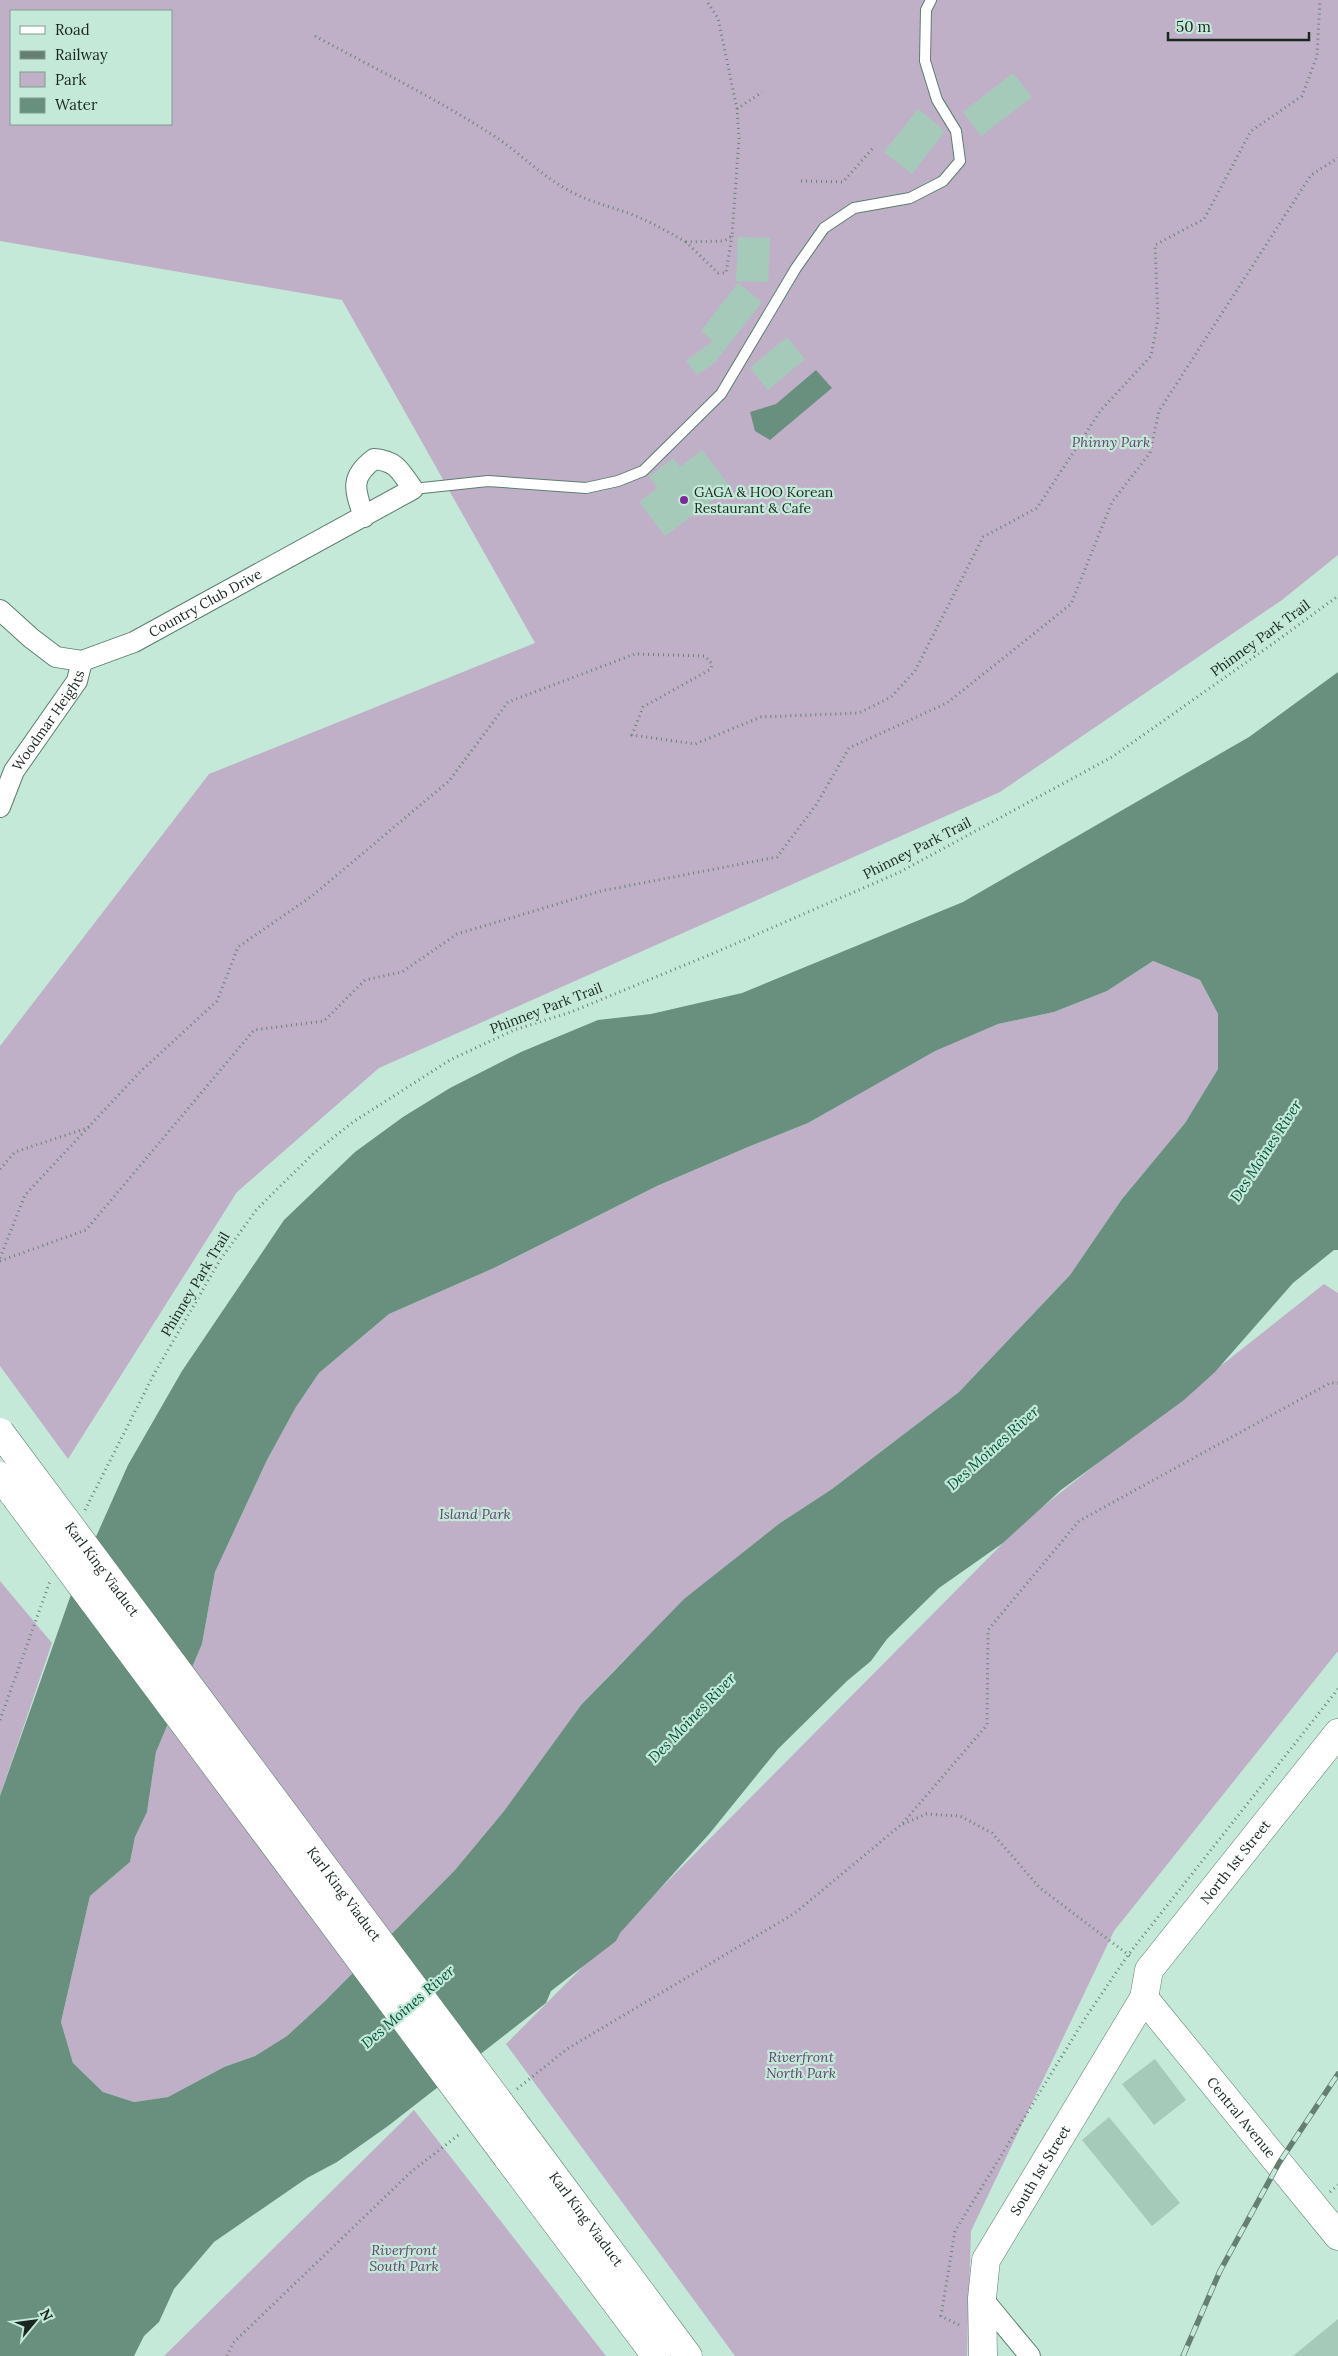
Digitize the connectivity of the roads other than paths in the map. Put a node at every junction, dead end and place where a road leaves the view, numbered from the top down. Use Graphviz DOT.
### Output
graph roads {
  1 [pos="930,0"];
  2 [pos="412,489"];
  3 [pos="364,517"];
  4 [pos="0,610"];
  5 [pos="82,661"];
  6 [pos="0,807"];
  7 [pos="0,1432"];
  8 [pos="0,1476"];
  9 [pos="1338,1733"];
  10 [pos="1144,1998"];
  11 [pos="518,2150"];
  12 [pos="1338,2236"];
  13 [pos="982,2298"];
  14 [pos="983,2347"];
  15 [pos="656,2356"];
  16 [pos="688,2356"];
  17 [pos="1030,2356"];
  1 -- 2 [label="lane"];
  2 -- 3 [label="street, Country Club Drive"];
  2 -- 3 [label="street"];
  3 -- 5 [label="street, Country Club Drive"];
  4 -- 5 [label="street, Country Club Drive"];
  5 -- 6 [label="street, Woodmar Heights"];
  7 -- 11 [label="main road, Karl King Viaduct, bridge"];
  8 -- 11 [label="main road, Karl King Viaduct, bridge"];
  9 -- 10 [label="main road, North 1st Street"];
  10 -- 12 [label="main road, Central Avenue"];
  10 -- 13 [label="main road, South 1st Street"];
  11 -- 15 [label="main road, Karl King Viaduct"];
  11 -- 16 [label="main road, Karl King Viaduct"];
  13 -- 14 [label="main road, South 1st Street"];
  13 -- 17 [label="street"];
}
